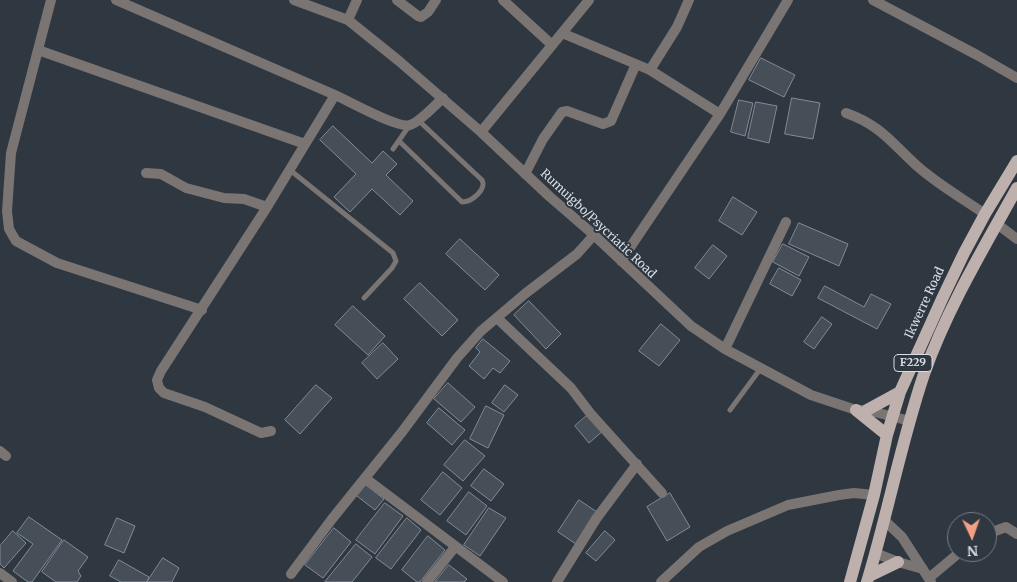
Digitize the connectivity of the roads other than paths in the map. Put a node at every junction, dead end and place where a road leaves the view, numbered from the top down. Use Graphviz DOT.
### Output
graph roads {
  1 [pos="51,0"];
  2 [pos="116,0"];
  3 [pos="294,0"];
  4 [pos="357,0"];
  5 [pos="397,0"];
  6 [pos="436,0"];
  7 [pos="503,0"];
  8 [pos="589,0"];
  9 [pos="689,0"];
  10 [pos="788,0"];
  11 [pos="873,0"];
  12 [pos="348,20"];
  13 [pos="562,33"];
  14 [pos="552,44"];
  15 [pos="38,50"];
  16 [pos="636,64"];
  17 [pos="650,70"];
  18 [pos="1017,78"];
  19 [pos="335,95"];
  20 [pos="443,98"];
  21 [pos="846,113"];
  22 [pos="720,114"];
  23 [pos="414,123"];
  24 [pos="481,132"];
  25 [pos="399,141"];
  26 [pos="305,144"];
  27 [pos="393,149"];
  28 [pos="1017,161"];
  29 [pos="289,170"];
  30 [pos="146,173"];
  31 [pos="525,174"];
  32 [pos="1017,188"];
  33 [pos="267,207"];
  34 [pos="985,214"];
  35 [pos="786,222"];
  36 [pos="997,224"];
  37 [pos="594,235"];
  38 [pos="1017,239"];
  39 [pos="621,261"];
  40 [pos="364,298"];
  41 [pos="202,310"];
  42 [pos="497,318"];
  43 [pos="725,349"];
  44 [pos="761,368"];
  45 [pos="900,392"];
  46 [pos="730,410"];
  47 [pos="861,410"];
  48 [pos="894,417"];
  49 [pos="910,421"];
  50 [pos="271,431"];
  51 [pos="887,435"];
  52 [pos="637,464"];
  53 [pos="365,478"];
  54 [pos="662,493"];
  55 [pos="874,496"];
  56 [pos="884,521"];
  57 [pos="997,530"];
  58 [pos="1017,534"];
  59 [pos="455,547"];
  60 [pos="875,553"];
  61 [pos="898,562"];
  62 [pos="949,562"];
  63 [pos="923,569"];
  64 [pos="291,574"];
  65 [pos="868,579"];
  66 [pos="930,580"];
  67 [pos="427,582"];
  68 [pos="503,582"];
  69 [pos="557,582"];
  70 [pos="661,582"];
  71 [pos="850,582"];
  1 -- 15 [label="street"];
  2 -- 19 [label="street"];
  3 -- 12 [label="street, Rumuigbo/Psycriatic Road"];
  4 -- 12 [label="street"];
  5 -- 6 [label="street"];
  7 -- 14 [label="street"];
  8 -- 13 [label="street"];
  9 -- 17 [label="street"];
  10 -- 22 [label="street"];
  11 -- 18 [label="street"];
  12 -- 20 [label="street, Rumuigbo/Psycriatic Road"];
  13 -- 14 [label="street"];
  13 -- 16 [label="street"];
  14 -- 24 [label="street"];
  15 -- 26 [label="street"];
  15 -- 41 [label="street"];
  16 -- 17 [label="street"];
  16 -- 31 [label="street"];
  17 -- 22 [label="street"];
  19 -- 23 [label="street"];
  19 -- 26 [label="street"];
  20 -- 23 [label="street"];
  20 -- 24 [label="street, Rumuigbo/Psycriatic Road"];
  21 -- 34 [label="street"];
  22 -- 39 [label="street"];
  23 -- 25 [label="lane"];
  23 -- 25 [label="lane"];
  24 -- 31 [label="street, Rumuigbo/Psycriatic Road"];
  25 -- 27 [label="lane"];
  26 -- 29 [label="street"];
  28 -- 34 [label="main road, Ikwerre Road / F229"];
  29 -- 33 [label="street"];
  29 -- 40 [label="lane"];
  30 -- 33 [label="street"];
  31 -- 37 [label="street, Rumuigbo/Psycriatic Road"];
  32 -- 36 [label="main road, F229"];
  33 -- 41 [label="street"];
  34 -- 45 [label="main road, Ikwerre Road / F229"];
  35 -- 43 [label="street"];
  36 -- 38 [label="street"];
  36 -- 49 [label="main road, F229"];
  37 -- 39 [label="street, Rumuigbo/Psycriatic Road"];
  37 -- 42 [label="street"];
  39 -- 43 [label="street, Rumuigbo/Psycriatic Road"];
  41 -- 50 [label="street"];
  42 -- 52 [label="street"];
  42 -- 53 [label="street"];
  43 -- 44 [label="street, Rumuigbo/Psycriatic Road"];
  44 -- 46 [label="lane"];
  44 -- 47 [label="street, Rumuigbo/Psycriatic Road"];
  45 -- 47 [label="main road"];
  45 -- 48 [label="main road, Ikwerre Road / F229"];
  47 -- 48 [label="street, Rumuigbo/Psycriatic Road"];
  47 -- 51 [label="main road"];
  48 -- 49 [label="street, Rumuigbo/Psycriatic Road"];
  48 -- 51 [label="main road, Ikwerre Road / F229"];
  49 -- 56 [label="main road, F229"];
  51 -- 55 [label="main road, Ikwerre Road / F229"];
  52 -- 54 [label="street"];
  52 -- 69 [label="street"];
  53 -- 59 [label="street"];
  53 -- 64 [label="street"];
  55 -- 70 [label="street"];
  55 -- 71 [label="main road, Ikwerre Road / F229"];
  56 -- 60 [label="main road, F229"];
  56 -- 63 [label="street"];
  57 -- 58 [label="street"];
  59 -- 67 [label="street"];
  59 -- 68 [label="street"];
  60 -- 61 [label="street"];
  60 -- 65 [label="main road, F229"];
  61 -- 63 [label="street"];
  61 -- 65 [label="main road"];
  62 -- 66 [label="street"];
  63 -- 66 [label="street"];
}
